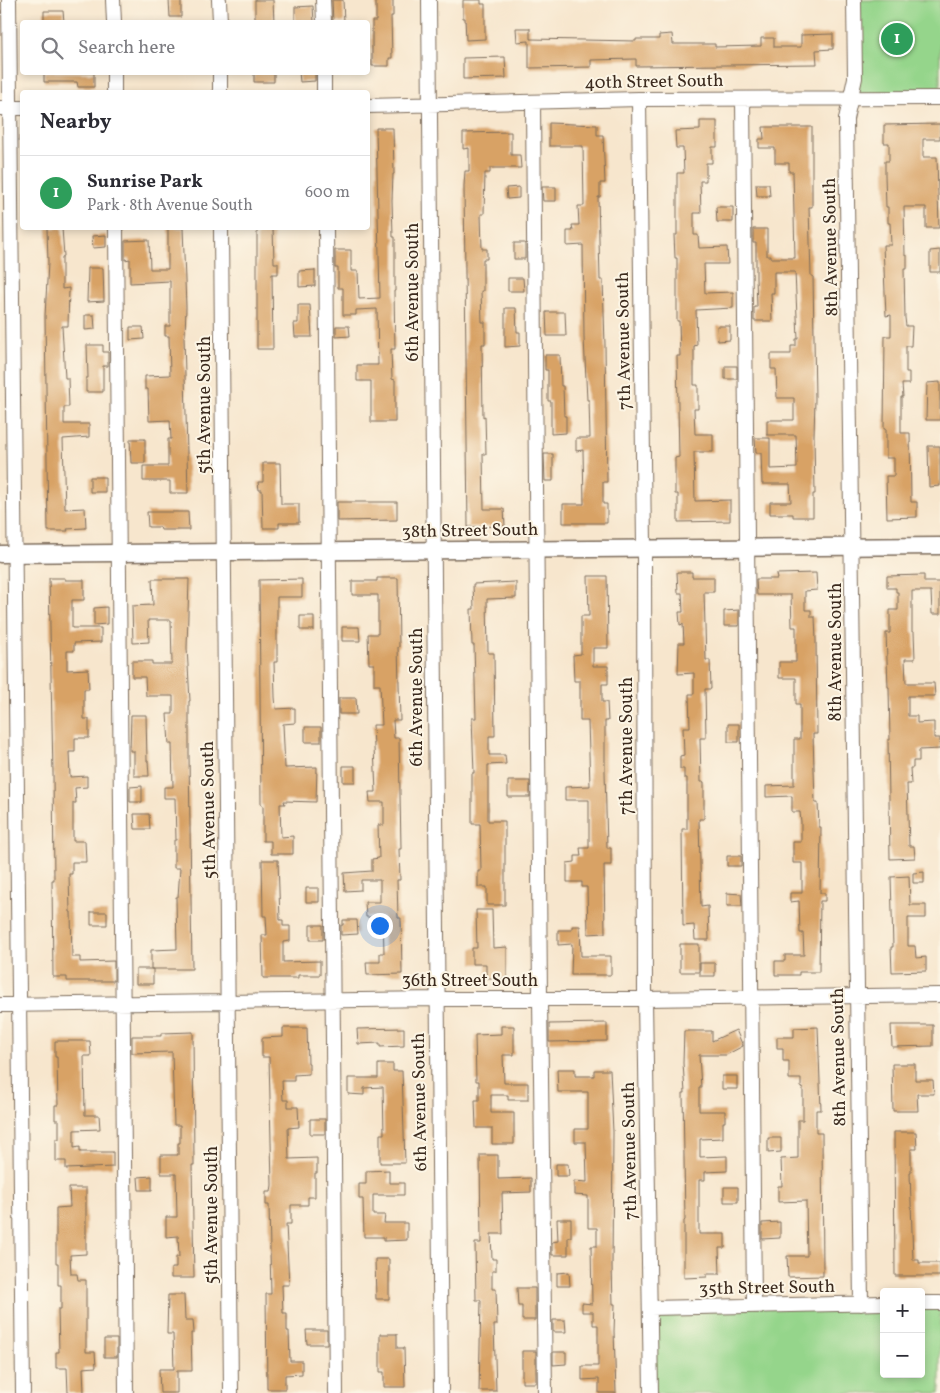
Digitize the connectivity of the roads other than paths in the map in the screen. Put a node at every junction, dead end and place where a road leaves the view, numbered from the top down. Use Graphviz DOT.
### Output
graph roads {
  1 [pos="9,0"];
  2 [pos="113,0"];
  3 [pos="220,0"];
  4 [pos="324,0"];
  5 [pos="429,0"];
  6 [pos="854,0"];
  7 [pos="114,20"];
  8 [pos="220,20"];
  9 [pos="324,20"];
  10 [pos="114,75"];
  11 [pos="220,75"];
  12 [pos="324,75"];
  13 [pos="114,90"];
  14 [pos="220,90"];
  15 [pos="324,90"];
  16 [pos="940,98"];
  17 [pos="639,99"];
  18 [pos="743,99"];
  19 [pos="851,99"];
  20 [pos="533,102"];
  21 [pos="429,104"];
  22 [pos="370,106"];
  23 [pos="11,108"];
  24 [pos="116,230"];
  25 [pos="221,230"];
  26 [pos="326,230"];
  27 [pos="853,546"];
  28 [pos="940,546"];
  29 [pos="747,547"];
  30 [pos="644,548"];
  31 [pos="537,549"];
  32 [pos="433,550"];
  33 [pos="330,551"];
  34 [pos="224,552"];
  35 [pos="119,553"];
  36 [pos="7,554"];
  37 [pos="940,995"];
  38 [pos="856,996"];
  39 [pos="645,998"];
  40 [pos="751,998"];
  41 [pos="437,999"];
  42 [pos="540,999"];
  43 [pos="334,1000"];
  44 [pos="228,1002"];
  45 [pos="123,1004"];
  46 [pos="0,1005"];
  47 [pos="19,1005"];
  48 [pos="925,1303"];
  49 [pos="940,1303"];
  50 [pos="861,1304"];
  51 [pos="880,1304"];
  52 [pos="754,1306"];
  53 [pos="650,1308"];
  54 [pos="23,1393"];
  55 [pos="126,1393"];
  56 [pos="232,1393"];
  57 [pos="336,1393"];
  58 [pos="441,1393"];
  59 [pos="545,1393"];
  60 [pos="651,1393"];
  1 -- 23 [label="street"];
  2 -- 7 [label="street"];
  3 -- 8 [label="street"];
  4 -- 9 [label="street"];
  5 -- 21 [label="street, 6th Avenue South"];
  6 -- 19 [label="street, 8th Avenue South"];
  10 -- 13 [label="street"];
  11 -- 14 [label="street"];
  12 -- 15 [label="street"];
  16 -- 19 [label="street, 40th Street South"];
  17 -- 18 [label="street, 40th Street South"];
  17 -- 20 [label="street, 40th Street South"];
  17 -- 30 [label="street, 7th Avenue South"];
  18 -- 19 [label="street, 40th Street South"];
  18 -- 29 [label="street"];
  19 -- 27 [label="street, 8th Avenue South"];
  20 -- 21 [label="street, 40th Street South"];
  20 -- 31 [label="street"];
  21 -- 22 [label="street, 40th Street South"];
  21 -- 32 [label="street, 6th Avenue South"];
  23 -- 36 [label="street"];
  24 -- 35 [label="street"];
  25 -- 34 [label="street, 5th Avenue South"];
  26 -- 33 [label="street"];
  27 -- 28 [label="main road, 38th Street South"];
  27 -- 29 [label="main road, 38th Street South"];
  27 -- 38 [label="street, 8th Avenue South"];
  29 -- 30 [label="main road, 38th Street South"];
  29 -- 40 [label="street"];
  30 -- 31 [label="main road, 38th Street South"];
  30 -- 39 [label="street, 7th Avenue South"];
  31 -- 32 [label="main road, 38th Street South"];
  31 -- 42 [label="street"];
  32 -- 33 [label="main road, 38th Street South"];
  32 -- 41 [label="street, 6th Avenue South"];
  33 -- 34 [label="main road, 38th Street South"];
  33 -- 43 [label="street"];
  34 -- 35 [label="main road, 38th Street South"];
  34 -- 44 [label="street, 5th Avenue South"];
  35 -- 36 [label="main road, 38th Street South"];
  35 -- 45 [label="street"];
  36 -- 47 [label="street"];
  37 -- 38 [label="street, 36th Street South"];
  38 -- 40 [label="street, 36th Street South"];
  38 -- 50 [label="street, 8th Avenue South"];
  39 -- 40 [label="street, 36th Street South"];
  39 -- 42 [label="street, 36th Street South"];
  39 -- 53 [label="street, 7th Avenue South"];
  40 -- 52 [label="street"];
  41 -- 42 [label="street, 36th Street South"];
  41 -- 43 [label="street, 36th Street South"];
  41 -- 58 [label="street, 6th Avenue South"];
  42 -- 59 [label="street"];
  43 -- 44 [label="street, 36th Street South"];
  43 -- 57 [label="street"];
  44 -- 45 [label="street, 36th Street South"];
  44 -- 56 [label="street, 5th Avenue South"];
  45 -- 47 [label="street, 36th Street South"];
  45 -- 55 [label="street"];
  46 -- 47 [label="street, 36th Street South"];
  47 -- 54 [label="street"];
  48 -- 49 [label="street"];
  50 -- 51 [label="street, 35th Street South"];
  50 -- 52 [label="street, 35th Street South"];
  52 -- 53 [label="street, 35th Street South"];
  53 -- 60 [label="street, 7th Avenue South"];
}
